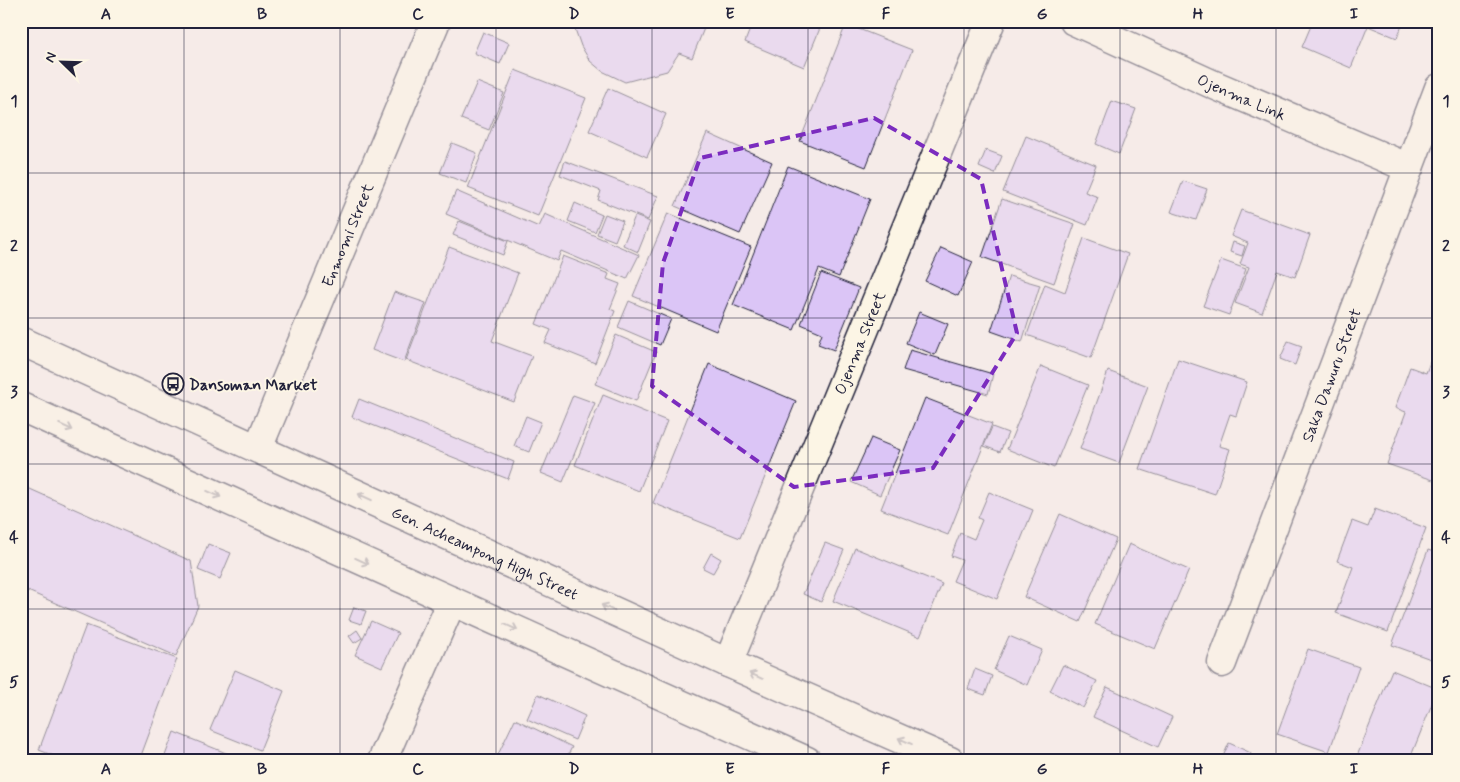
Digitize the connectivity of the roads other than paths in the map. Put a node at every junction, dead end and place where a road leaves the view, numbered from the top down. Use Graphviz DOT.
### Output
graph roads {
  1 [pos="436,21"];
  2 [pos="991,21"];
  3 [pos="1074,21"];
  4 [pos="1439,88"];
  5 [pos="1409,168"];
  6 [pos="21,341"];
  7 [pos="21,408"];
  8 [pos="258,448"];
  9 [pos="452,601"];
  10 [pos="728,663"];
  11 [pos="1222,664"];
  12 [pos="382,761"];
  13 [pos="807,761"];
  14 [pos="950,761"];
  1 -- 8 [label="street, Enmomi Street"];
  2 -- 10 [label="street, Ojenma Street"];
  3 -- 5 [label="street, Ojenma Link"];
  4 -- 5 [label="street, Saka Dawuru Street"];
  5 -- 11 [label="street, Saka Dawuru Street"];
  6 -- 8 [label="street, Gen. Acheampong High Street"];
  7 -- 9 [label="street, one-way"];
  10 -- 8 [label="street, Gen. Acheampong High Street, one-way"];
  9 -- 12 [label="street"];
  9 -- 13 [label="street, one-way"];
  14 -- 10 [label="street, Gen. Acheampong High Street, one-way"];
}
